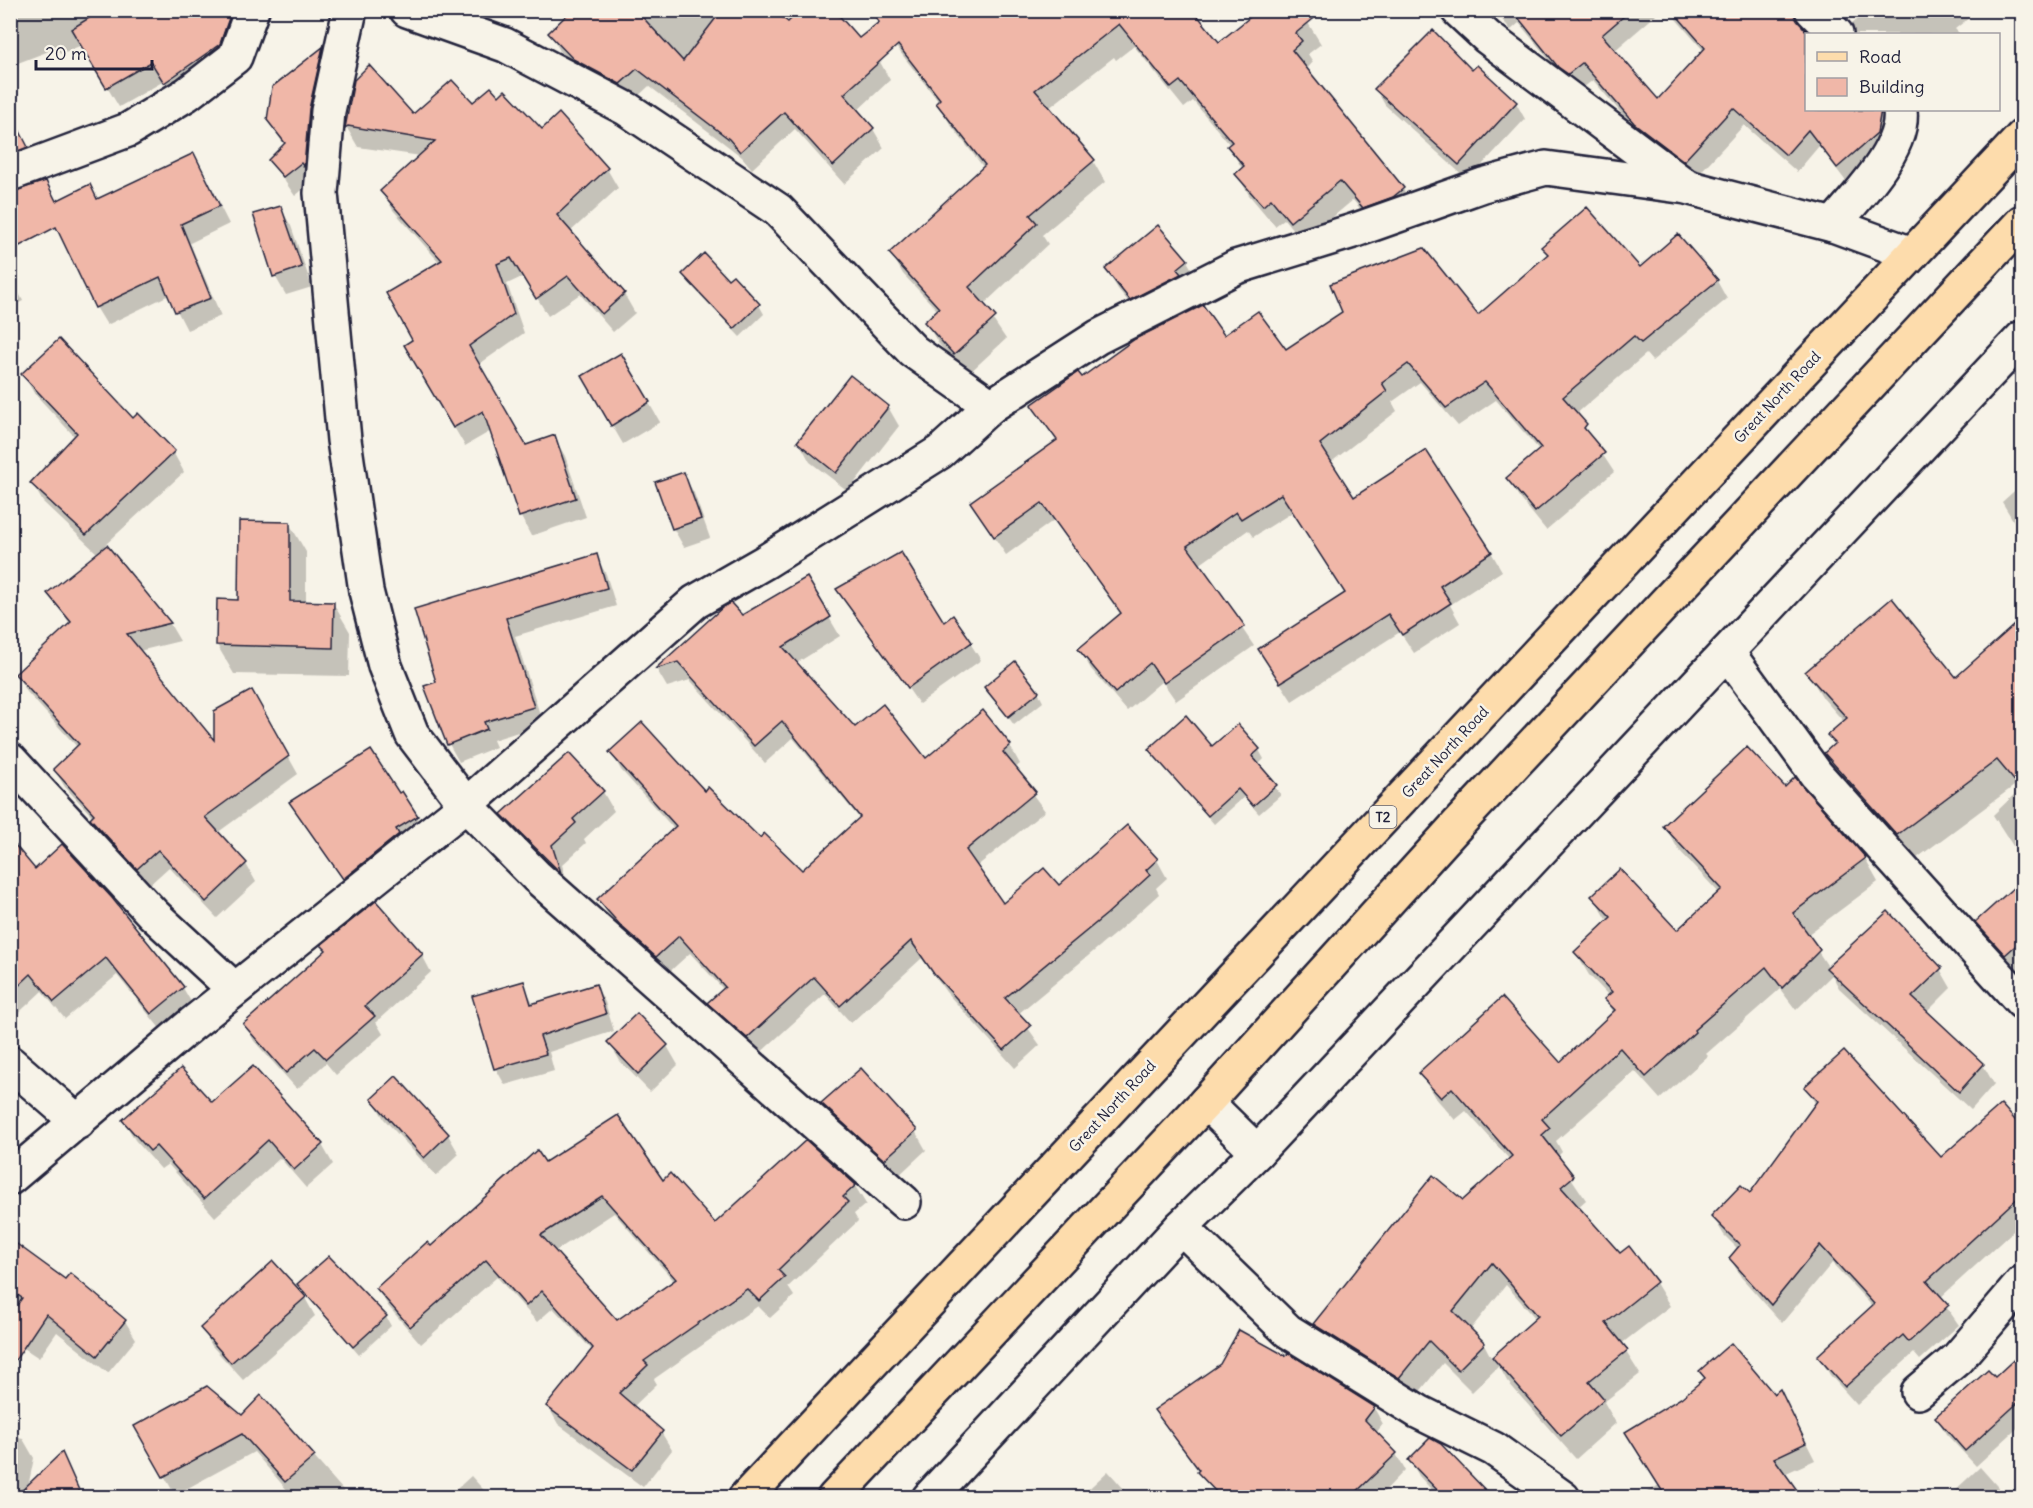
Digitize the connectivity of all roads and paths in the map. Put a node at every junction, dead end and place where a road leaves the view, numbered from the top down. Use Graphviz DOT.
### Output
graph roads {
  1 [pos="252,10"];
  2 [pos="350,10"];
  3 [pos="407,10"];
  4 [pos="1458,10"];
  5 [pos="1812,10"];
  6 [pos="1835,33"];
  7 [pos="1900,111"];
  8 [pos="2022,137"];
  9 [pos="10,174"];
  10 [pos="1687,186"];
  11 [pos="2022,222"];
  12 [pos="1833,225"];
  13 [pos="1912,254"];
  14 [pos="2016,358"];
  15 [pos="991,406"];
  16 [pos="1727,652"];
  17 [pos="10,760"];
  18 [pos="466,805"];
  19 [pos="234,990"];
  20 [pos="2022,1002"];
  21 [pos="10,1062"];
  22 [pos="1206,1102"];
  23 [pos="78,1122"];
  24 [pos="1257,1152"];
  25 [pos="10,1178"];
  26 [pos="904,1202"];
  27 [pos="1181,1227"];
  28 [pos="2022,1282"];
  29 [pos="1918,1392"];
  30 [pos="744,1497"];
  31 [pos="834,1497"];
  32 [pos="929,1497"];
  33 [pos="1563,1497"];
  1 -- 9 [label="street"];
  2 -- 18 [label="street"];
  3 -- 15 [label="street"];
  4 -- 10 [label="street"];
  5 -- 6 [label="street"];
  7 -- 12 [label="street"];
  8 -- 13 [label="main road, Great North Road / T2"];
  10 -- 12 [label="street"];
  10 -- 15 [label="street"];
  11 -- 22 [label="main road"];
  12 -- 13 [label="street"];
  13 -- 30 [label="main road, Great North Road / T2"];
  14 -- 16 [label="street"];
  15 -- 18 [label="street"];
  16 -- 20 [label="street"];
  16 -- 24 [label="street"];
  17 -- 19 [label="street"];
  18 -- 19 [label="street"];
  18 -- 26 [label="street"];
  19 -- 23 [label="street"];
  21 -- 23 [label="street"];
  22 -- 24 [label="street"];
  22 -- 31 [label="main road"];
  23 -- 25 [label="street"];
  24 -- 27 [label="street"];
  27 -- 32 [label="street"];
  27 -- 33 [label="street"];
  28 -- 29 [label="street"];
}
